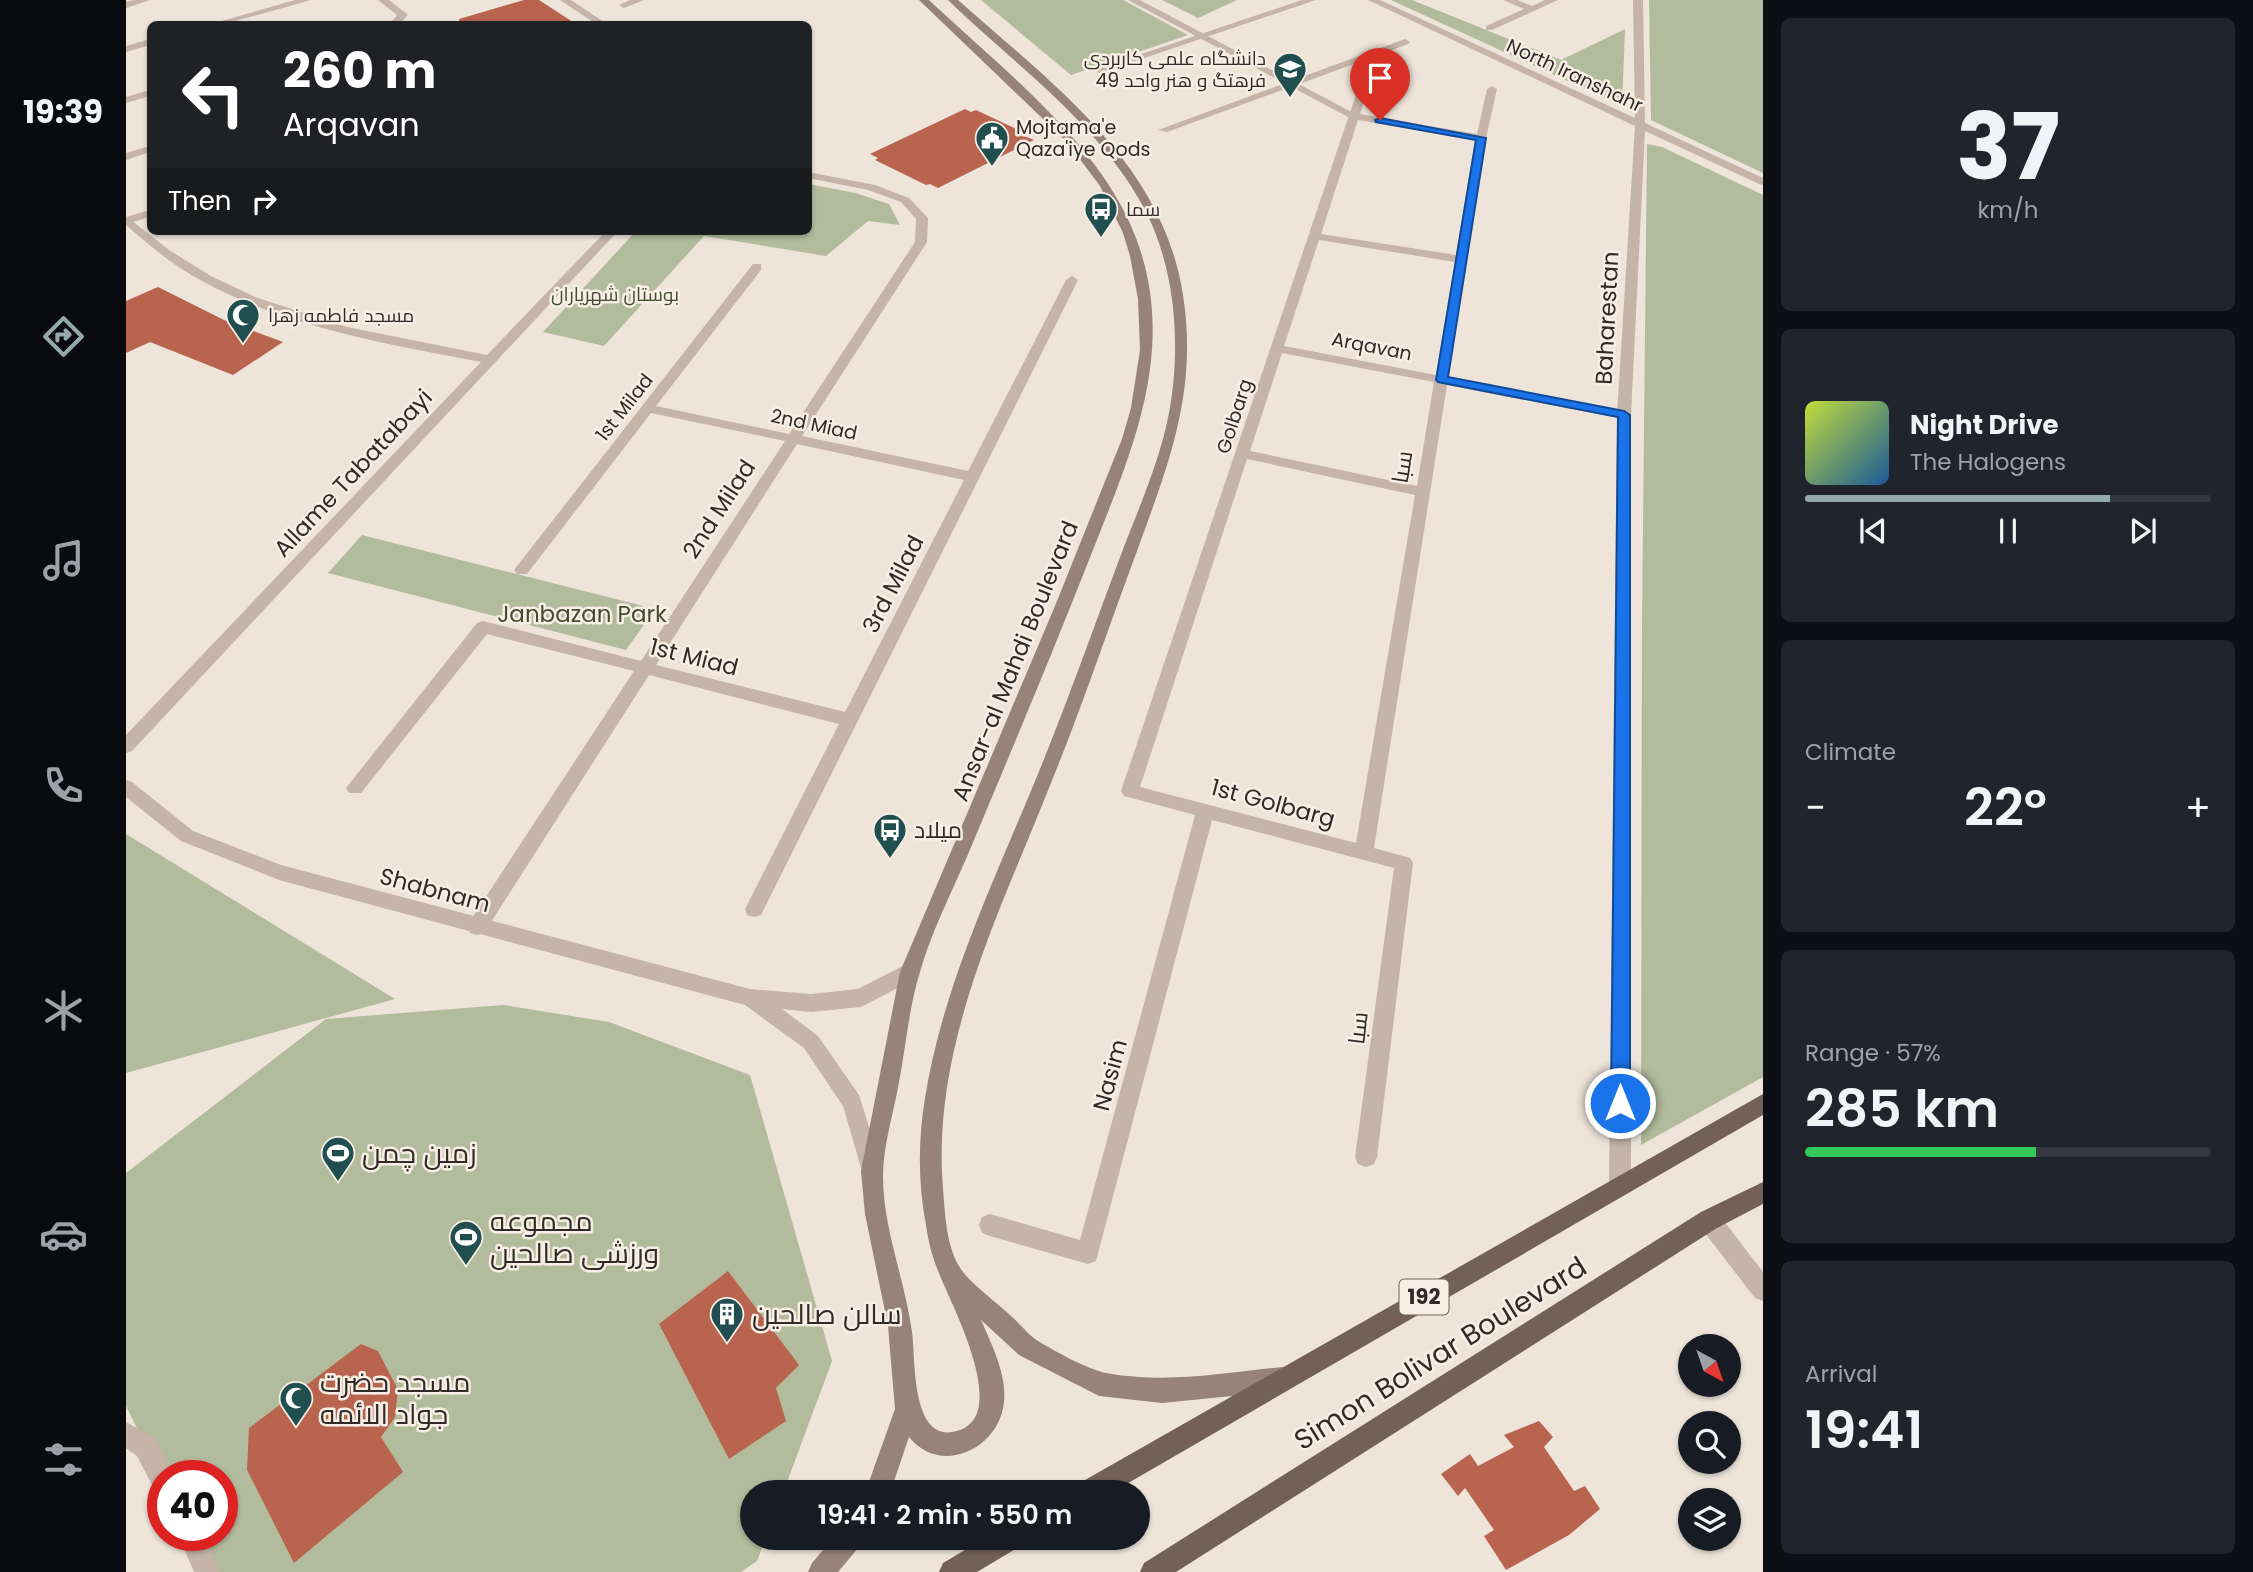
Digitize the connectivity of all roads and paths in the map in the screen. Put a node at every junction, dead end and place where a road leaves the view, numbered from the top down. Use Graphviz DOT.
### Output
graph roads {
  1 [pos="145,0"];
  2 [pos="306,0"];
  3 [pos="383,0"];
  4 [pos="565,0"];
  5 [pos="639,0"];
  6 [pos="924,0"];
  7 [pos="953,0"];
  8 [pos="1133,0"];
  9 [pos="1311,0"];
  10 [pos="1373,0"];
  11 [pos="1508,0"];
  12 [pos="1553,0"];
  13 [pos="1638,0"];
  14 [pos="126,5"];
  15 [pos="624,5"];
  16 [pos="1532,9"];
  17 [pos="227,21"];
  18 [pos="397,21"];
  19 [pos="597,21"];
  20 [pos="1489,28"];
  21 [pos="1203,37"];
  22 [pos="1405,42"];
  23 [pos="147,43"];
  24 [pos="126,49"];
  25 [pos="1375,53"];
  26 [pos="1096,71"];
  27 [pos="1292,83"];
  28 [pos="1492,89"];
  29 [pos="147,94"];
  30 [pos="126,100"];
  31 [pos="1354,116"];
  32 [pos="1640,125"];
  33 [pos="1163,130"];
  34 [pos="1481,138"];
  35 [pos="147,150"];
  36 [pos="126,157"];
  37 [pos="812,176"];
  38 [pos="1763,183"];
  39 [pos="147,213"];
  40 [pos="126,220"];
  41 [pos="608,235"];
  42 [pos="1314,236"];
  43 [pos="1462,260"];
  44 [pos="757,267"];
  45 [pos="1072,280"];
  46 [pos="1277,348"];
  47 [pos="492,360"];
  48 [pos="1442,380"];
  49 [pos="647,408"];
  50 [pos="1624,415"];
  51 [pos="792,439"];
  52 [pos="1242,454"];
  53 [pos="973,477"];
  54 [pos="1423,492"];
  55 [pos="522,570"];
  56 [pos="643,667"];
  57 [pos="850,720"];
  58 [pos="126,746"];
  59 [pos="126,787"];
  60 [pos="355,788"];
  61 [pos="1130,791"];
  62 [pos="1205,811"];
  63 [pos="1364,852"];
  64 [pos="1404,863"];
  65 [pos="754,909"];
  66 [pos="477,927"];
  67 [pos="910,972"];
  68 [pos="750,998"];
  69 [pos="1763,1104"];
  70 [pos="1366,1157"];
  71 [pos="872,1171"];
  72 [pos="1620,1185"];
  73 [pos="1763,1193"];
  74 [pos="1709,1220"];
  75 [pos="990,1225"];
  76 [pos="952,1277"];
  77 [pos="1763,1290"];
  78 [pos="1282,1379"];
  79 [pos="907,1409"];
  80 [pos="126,1434"];
  81 [pos="153,1460"];
  82 [pos="882,1480"];
  83 [pos="1109,1480"];
  84 [pos="840,1550"];
  85 [pos="990,1550"];
  86 [pos="198,1551"];
  87 [pos="207,1572"];
  88 [pos="821,1572"];
  89 [pos="952,1572"];
  90 [pos="1153,1572"];
  1 -- 14 [label="street"];
  2 -- 17 [label="street"];
  3 -- 18 [label="street"];
  4 -- 19 [label="street"];
  5 -- 15 [label="street"];
  6 -- 67 [label="main road, Ansar-al Mahdi Boulevard"];
  7 -- 76 [label="main road"];
  8 -- 21 [label="street"];
  9 -- 21 [label="street"];
  10 -- 32 [label="street, North Iranshahr"];
  11 -- 16 [label="street"];
  12 -- 16 [label="street"];
  13 -- 32 [label="street, Baharestan"];
  16 -- 20 [label="street"];
  21 -- 26 [label="street"];
  21 -- 27 [label="street"];
  22 -- 25 [label="street"];
  23 -- 24 [label="street"];
  25 -- 27 [label="street"];
  25 -- 31 [label="street, Golbarg"];
  27 -- 31 [label="street"];
  27 -- 33 [label="street"];
  28 -- 34 [label="street, سبا"];
  29 -- 30 [label="street"];
  31 -- 34 [label="street"];
  31 -- 42 [label="street, Golbarg"];
  32 -- 38 [label="street, North Iranshahr"];
  32 -- 50 [label="street, Baharestan"];
  34 -- 43 [label="street, سبا"];
  35 -- 36 [label="street"];
  37 -- 51 [label="street, 2nd Milad"];
  39 -- 40 [label="street"];
  40 -- 47 [label="street"];
  41 -- 47 [label="street, Allame Tabatabayi"];
  42 -- 43 [label="street"];
  42 -- 46 [label="street, Golbarg"];
  43 -- 48 [label="street, سبا"];
  44 -- 49 [label="street, 1st Milad"];
  45 -- 53 [label="street, 3rd Milad"];
  46 -- 48 [label="street, Arqavan"];
  46 -- 52 [label="street, Golbarg"];
  47 -- 58 [label="street, Allame Tabatabayi"];
  48 -- 50 [label="street, Arqavan"];
  48 -- 54 [label="street, سبا"];
  49 -- 51 [label="street, 2nd Miad"];
  49 -- 55 [label="street, 1st Milad"];
  50 -- 72 [label="street, Baharestan"];
  51 -- 53 [label="street, 2nd Miad"];
  51 -- 56 [label="street, 2nd Milad"];
  52 -- 54 [label="street"];
  52 -- 61 [label="street, Golbarg"];
  53 -- 57 [label="street, 3rd Milad"];
  54 -- 63 [label="street, سبا"];
  56 -- 57 [label="street, 1st Miad"];
  56 -- 60 [label="street, 1st Miad"];
  56 -- 66 [label="street, 2nd Milad"];
  57 -- 65 [label="street, 3rd Milad"];
  59 -- 66 [label="street, Shabnam"];
  61 -- 62 [label="street, 1st Golbarg"];
  62 -- 63 [label="street, 1st Golbarg"];
  62 -- 75 [label="street, Nasim"];
  63 -- 64 [label="street, 1st Golbarg"];
  64 -- 70 [label="street, سبا"];
  66 -- 68 [label="street, Shabnam"];
  67 -- 68 [label="street"];
  67 -- 71 [label="main road, Ansar-al Mahdi Boulevard"];
  68 -- 71 [label="street"];
  69 -- 72 [label="main road, Simon Bolivar Boulevard / 192"];
  71 -- 79 [label="main road, Ansar-al Mahdi Boulevard"];
  72 -- 78 [label="main road, Simon Bolivar Boulevard / 192"];
  73 -- 74 [label="main road, Simon Bolivar Boulevard"];
  74 -- 77 [label="street"];
  74 -- 90 [label="main road, Simon Bolivar Boulevard"];
  76 -- 78 [label="main road"];
  76 -- 79 [label="main road"];
  78 -- 83 [label="main road, Simon Bolivar Boulevard / 192"];
  79 -- 82 [label="main road"];
  80 -- 81 [label="street"];
  84 -- 88 [label="main road"];
  85 -- 89 [label="main road"];
  86 -- 87 [label="street"];
}
